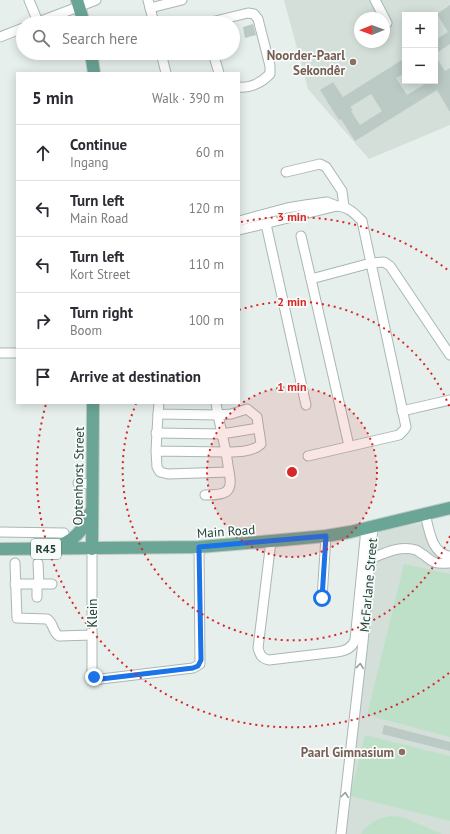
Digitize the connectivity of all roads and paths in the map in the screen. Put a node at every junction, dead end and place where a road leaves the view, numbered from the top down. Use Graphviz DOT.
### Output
graph roads {
  1 [pos="30,0"];
  2 [pos="96,0"];
  3 [pos="182,0"];
  4 [pos="375,0"];
  5 [pos="79,3"];
  6 [pos="149,4"];
  7 [pos="381,12"];
  8 [pos="35,16"];
  9 [pos="52,16"];
  10 [pos="82,16"];
  11 [pos="152,16"];
  12 [pos="236,16"];
  13 [pos="16,31"];
  14 [pos="0,37"];
  15 [pos="92,60"];
  16 [pos="163,60"];
  17 [pos="215,60"];
  18 [pos="94,72"];
  19 [pos="166,72"];
  20 [pos="219,72"];
  21 [pos="240,87"];
  22 [pos="286,172"];
  23 [pos="340,206"];
  24 [pos="240,221"];
  25 [pos="266,224"];
  26 [pos="240,230"];
  27 [pos="301,236"];
  28 [pos="371,263"];
  29 [pos="311,279"];
  30 [pos="0,353"];
  31 [pos="16,353"];
  32 [pos="450,355"];
  33 [pos="450,400"];
  34 [pos="93,404"];
  35 [pos="159,404"];
  36 [pos="216,404"];
  37 [pos="306,405"];
  38 [pos="402,410"];
  39 [pos="158,414"];
  40 [pos="218,415"];
  41 [pos="258,428"];
  42 [pos="156,433"];
  43 [pos="222,434"];
  44 [pos="349,446"];
  45 [pos="156,451"];
  46 [pos="226,452"];
  47 [pos="308,456"];
  48 [pos="228,472"];
  49 [pos="78,483"];
  50 [pos="92,484"];
  51 [pos="205,495"];
  52 [pos="91,508"];
  53 [pos="450,508"];
  54 [pos="425,514"];
  55 [pos="370,528"];
  56 [pos="0,532"];
  57 [pos="64,533"];
  58 [pos="326,536"];
  59 [pos="271,541"];
  60 [pos="199,547"];
  61 [pos="0,549"];
  62 [pos="92,549"];
  63 [pos="48,550"];
  64 [pos="370,559"];
  65 [pos="450,559"];
  66 [pos="15,563"];
  67 [pos="38,563"];
  68 [pos="15,584"];
  69 [pos="38,584"];
  70 [pos="52,584"];
  71 [pos="37,596"];
  72 [pos="322,598"];
  73 [pos="92,635"];
  74 [pos="341,834"];
  1 -- 8 [label="street"];
  2 -- 5 [label="street"];
  3 -- 6 [label="street"];
  4 -- 7 [label="street"];
  5 -- 9 [label="street"];
  5 -- 10 [label="main road"];
  6 -- 11 [label="street"];
  12 -- 21 [label="street"];
  13 -- 14 [label="street"];
  15 -- 18 [label="main road"];
  16 -- 19 [label="street"];
  17 -- 20 [label="street"];
  22 -- 23 [label="street"];
  23 -- 24 [label="street"];
  23 -- 25 [label="street"];
  23 -- 28 [label="street"];
  25 -- 26 [label="street"];
  25 -- 37 [label="street"];
  27 -- 29 [label="street"];
  28 -- 29 [label="street"];
  28 -- 32 [label="street"];
  28 -- 38 [label="street"];
  29 -- 44 [label="street"];
  30 -- 31 [label="street"];
  33 -- 38 [label="street"];
  34 -- 50 [label="main road, Optenhorst Street"];
  35 -- 39 [label="street"];
  36 -- 40 [label="street"];
  38 -- 44 [label="street"];
  39 -- 40 [label="street"];
  39 -- 42 [label="street"];
  40 -- 41 [label="street"];
  40 -- 43 [label="street"];
  41 -- 43 [label="street"];
  41 -- 46 [label="street"];
  42 -- 43 [label="street"];
  42 -- 45 [label="street"];
  43 -- 46 [label="street"];
  44 -- 47 [label="street"];
  45 -- 46 [label="street"];
  45 -- 48 [label="street"];
  46 -- 48 [label="street"];
  48 -- 51 [label="street"];
  49 -- 50 [label="street"];
  50 -- 52 [label="main road, Optenhorst Street"];
  52 -- 62 [label="main road, Optenhorst Street"];
  52 -- 63 [label="main road"];
  53 -- 54 [label="main road, Main Road / R45"];
  54 -- 55 [label="main road, Main Road / R45"];
  54 -- 65 [label="street"];
  55 -- 58 [label="main road, Main Road / R45"];
  55 -- 59 [label="street"];
  55 -- 64 [label="street, McFarlane Street"];
  56 -- 57 [label="street"];
  58 -- 59 [label="main road, Main Road / R45"];
  58 -- 72 [label="street"];
  59 -- 60 [label="main road, Main Road / R45"];
  60 -- 62 [label="main road, Main Road / R45"];
  60 -- 73 [label="street, Klein"];
  61 -- 63 [label="main road, Main Road / R45"];
  62 -- 63 [label="main road, Main Road / R45"];
  62 -- 73 [label="street, Klein"];
  64 -- 65 [label="street"];
  74 -- 64 [label="street, McFarlane Street, one-way"];
  66 -- 68 [label="street"];
  67 -- 69 [label="street"];
  68 -- 69 [label="street"];
  68 -- 73 [label="street"];
  69 -- 70 [label="street"];
  69 -- 71 [label="street"];
}
